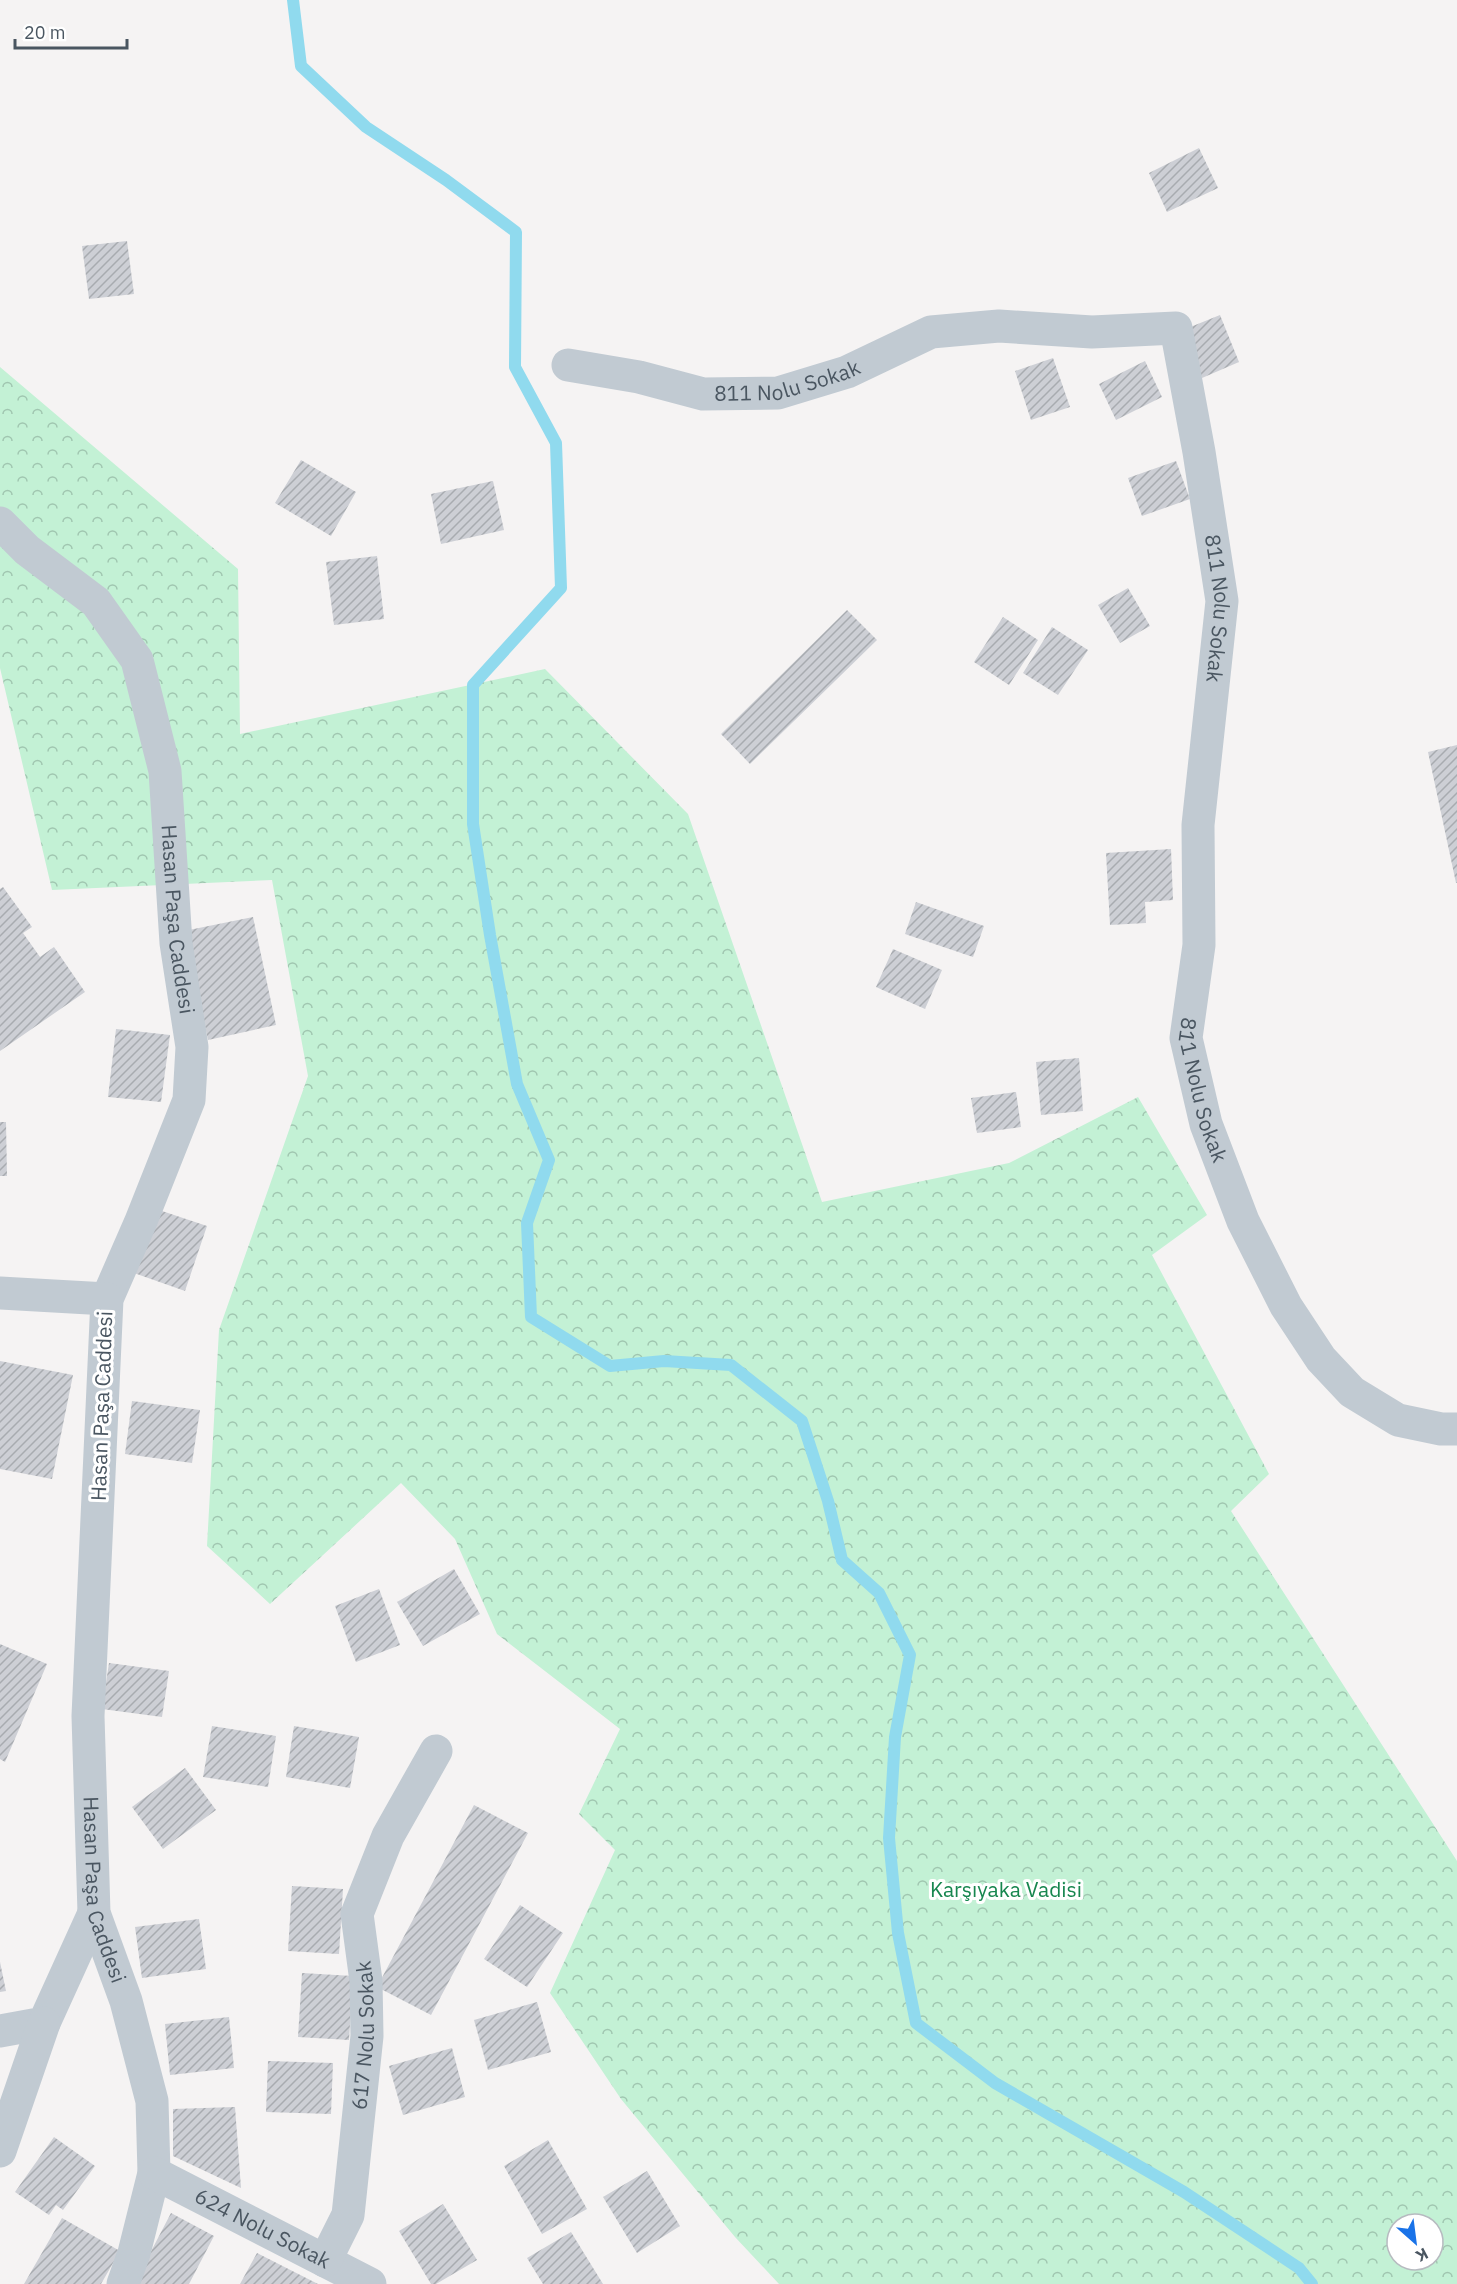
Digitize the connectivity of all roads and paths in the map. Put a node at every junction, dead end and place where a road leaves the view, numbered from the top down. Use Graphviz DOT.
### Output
graph roads {
  1 [pos="568,366"];
  2 [pos="0,523"];
  3 [pos="0,1293"];
  4 [pos="107,1299"];
  5 [pos="1457,1429"];
  6 [pos="436,1750"];
  7 [pos="94,1913"];
  8 [pos="44,2023"];
  9 [pos="0,2031"];
  10 [pos="0,2151"];
  11 [pos="154,2173"];
  12 [pos="325,2261"];
  13 [pos="123,2284"];
  14 [pos="370,2284"];
  1 -- 5 [label="street, 811 Nolu Sokak"];
  2 -- 4 [label="street, Hasan Paşa Caddesi"];
  3 -- 4 [label="street"];
  4 -- 7 [label="street, Hasan Paşa Caddesi"];
  6 -- 12 [label="street, 617 Nolu Sokak"];
  7 -- 8 [label="street"];
  7 -- 11 [label="street, Hasan Paşa Caddesi"];
  8 -- 9 [label="street"];
  8 -- 10 [label="street"];
  11 -- 12 [label="street, 624 Nolu Sokak"];
  11 -- 13 [label="street, Hasan Paşa Caddesi"];
  12 -- 14 [label="street, 624 Nolu Sokak"];
}
